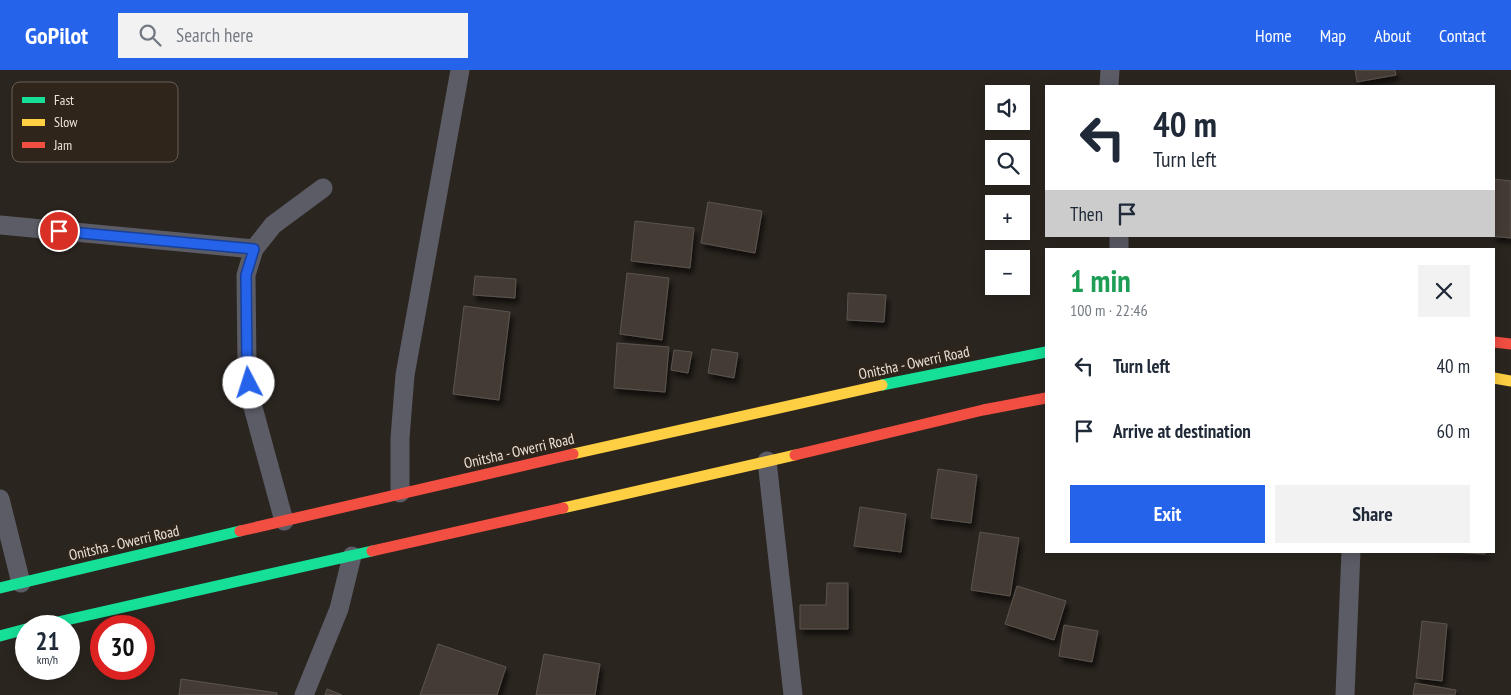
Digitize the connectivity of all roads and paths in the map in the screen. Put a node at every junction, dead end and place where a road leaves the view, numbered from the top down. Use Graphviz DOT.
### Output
graph roads {
  1 [pos="460,70"];
  2 [pos="1110,70"];
  3 [pos="1109,85"];
  4 [pos="324,188"];
  5 [pos="0,225"];
  6 [pos="254,249"];
  7 [pos="1495,342"];
  8 [pos="1511,344"];
  9 [pos="1045,352"];
  10 [pos="1495,378"];
  11 [pos="1511,381"];
  12 [pos="1045,398"];
  13 [pos="767,461"];
  14 [pos="400,493"];
  15 [pos="0,499"];
  16 [pos="284,521"];
  17 [pos="1351,553"];
  18 [pos="352,556"];
  19 [pos="21,583"];
  20 [pos="0,588"];
  21 [pos="80,617"];
  22 [pos="15,632"];
  23 [pos="0,636"];
  24 [pos="304,695"];
  25 [pos="793,695"];
  26 [pos="1346,695"];
  1 -- 14 [label="street"];
  2 -- 3 [label="street"];
  4 -- 6 [label="street"];
  5 -- 6 [label="street"];
  6 -- 16 [label="street"];
  7 -- 8 [label="highway"];
  9 -- 14 [label="highway, Onitsha - Owerri Road"];
  10 -- 11 [label="highway"];
  12 -- 13 [label="highway"];
  13 -- 18 [label="highway"];
  13 -- 25 [label="street"];
  14 -- 16 [label="highway, Onitsha - Owerri Road"];
  15 -- 19 [label="street"];
  16 -- 19 [label="highway, Onitsha - Owerri Road"];
  17 -- 26 [label="street"];
  18 -- 21 [label="highway"];
  18 -- 24 [label="street"];
  19 -- 20 [label="highway, Onitsha - Owerri Road"];
  22 -- 23 [label="highway"];
}
